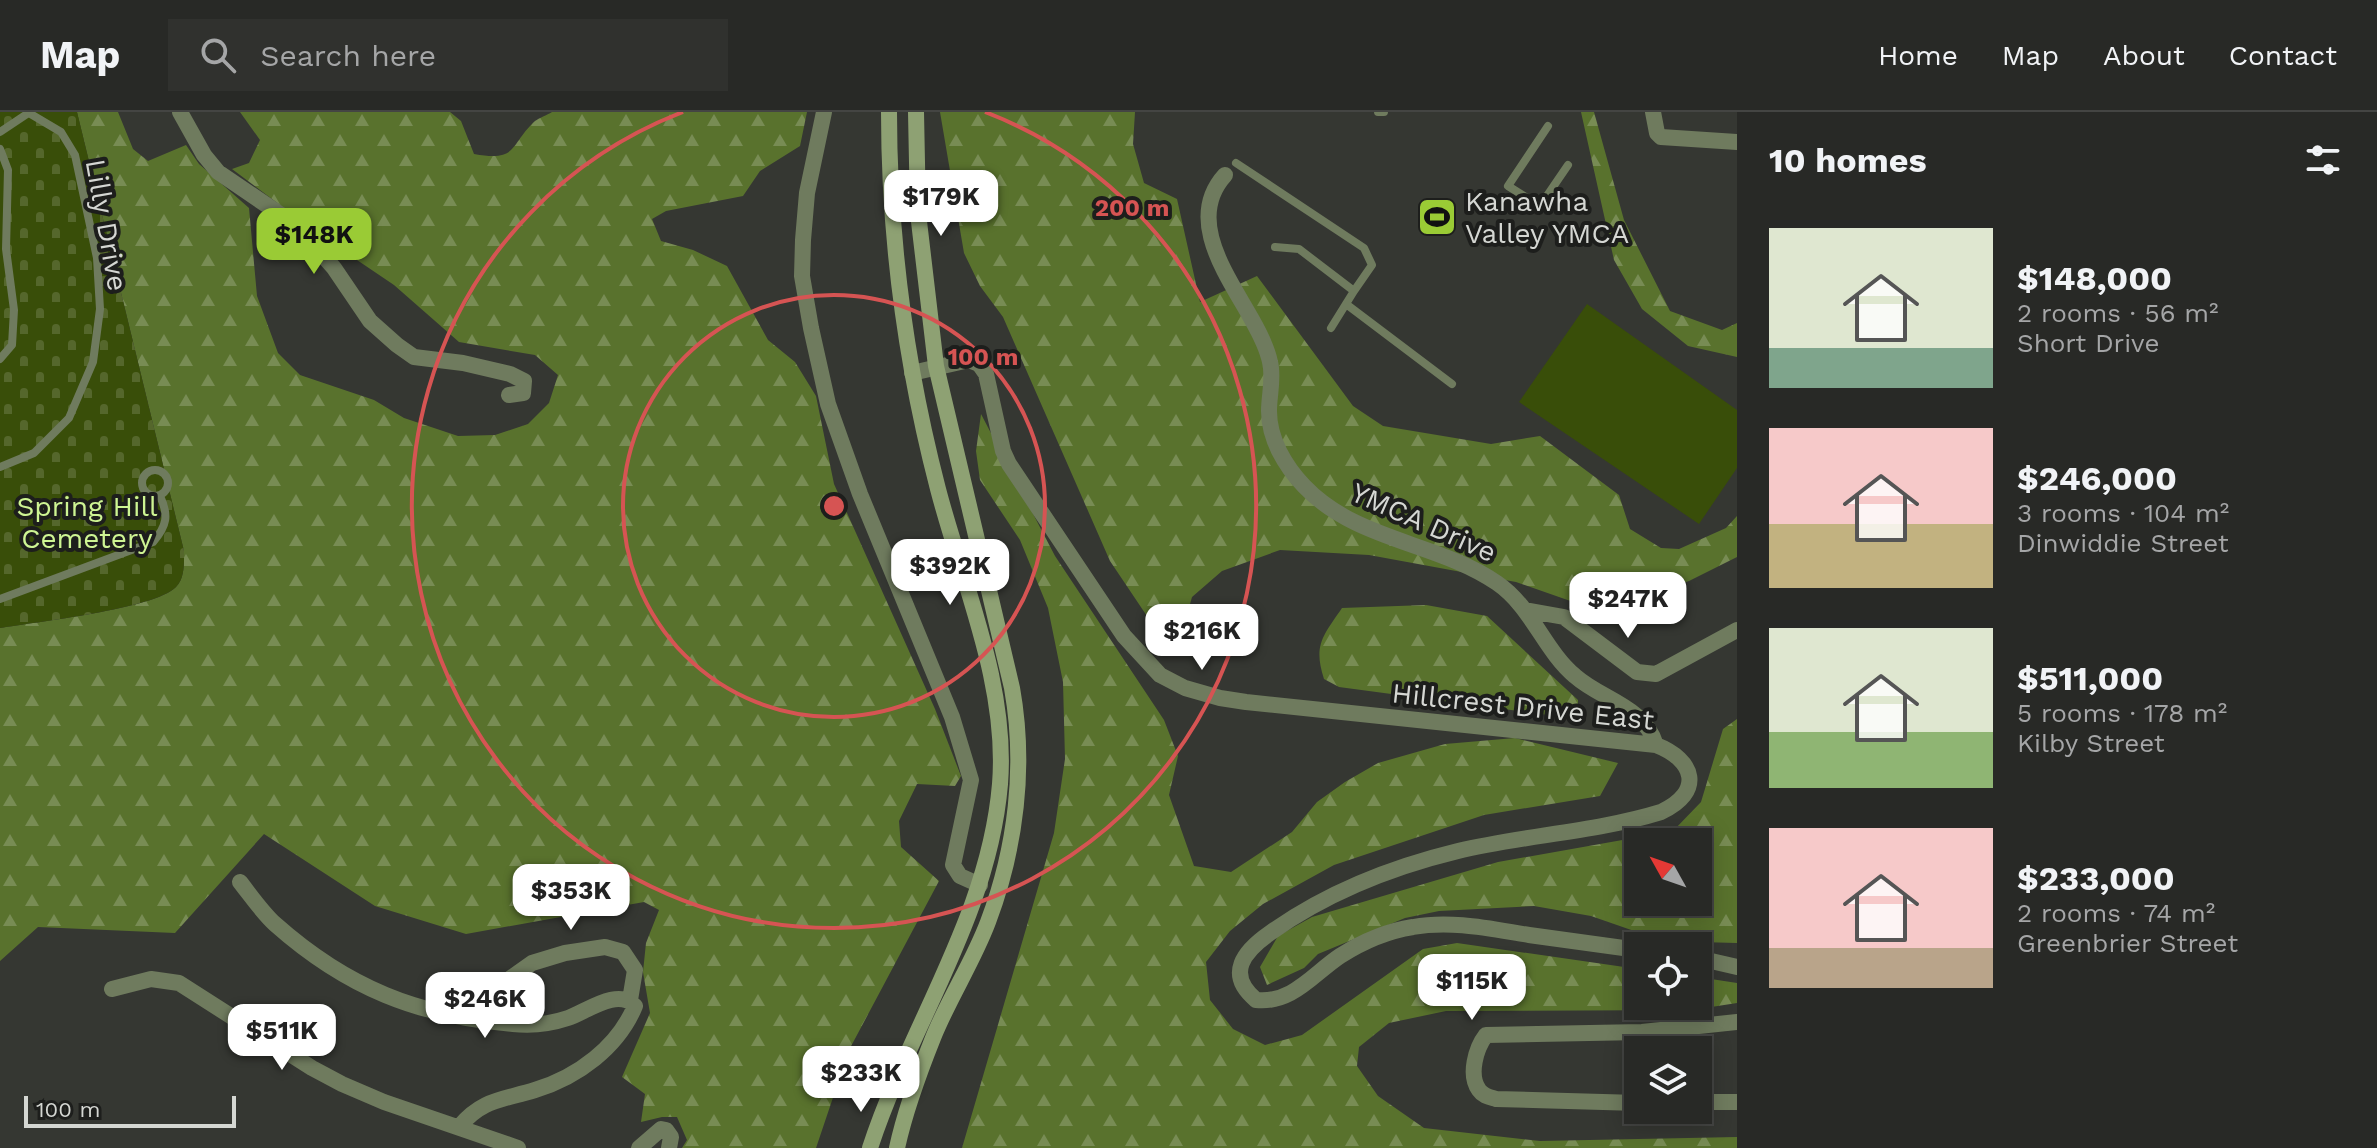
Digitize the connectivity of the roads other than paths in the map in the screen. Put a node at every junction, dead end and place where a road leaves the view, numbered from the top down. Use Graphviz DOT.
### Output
graph roads {
  1 [pos="30,112"];
  2 [pos="180,112"];
  3 [pos="824,112"];
  4 [pos="889,112"];
  5 [pos="916,112"];
  6 [pos="1378,112"];
  7 [pos="1384,112"];
  8 [pos="1653,112"];
  9 [pos="1548,126"];
  10 [pos="0,132"];
  11 [pos="1737,142"];
  12 [pos="0,149"];
  13 [pos="1568,165"];
  14 [pos="1231,169"];
  15 [pos="1275,247"];
  16 [pos="1354,291"];
  17 [pos="1346,304"];
  18 [pos="1331,328"];
  19 [pos="0,359"];
  20 [pos="936,366"];
  21 [pos="912,373"];
  22 [pos="1452,384"];
  23 [pos="509,395"];
  24 [pos="0,467"];
  25 [pos="160,496"];
  26 [pos="0,599"];
  27 [pos="1525,610"];
  28 [pos="1737,630"];
  29 [pos="1656,745"];
  30 [pos="240,882"];
  31 [pos="980,885"];
  32 [pos="1624,948"];
  33 [pos="1712,961"];
  34 [pos="1737,967"];
  35 [pos="112,989"];
  36 [pos="630,1000"];
  37 [pos="472,1018"];
  38 [pos="1737,1022"];
  39 [pos="1712,1102"];
  40 [pos="1737,1102"];
  41 [pos="1624,1103"];
  42 [pos="459,1127"];
  43 [pos="518,1148"];
  44 [pos="639,1148"];
  45 [pos="669,1148"];
  46 [pos="870,1148"];
  47 [pos="897,1148"];
  1 -- 10 [label="lane"];
  1 -- 24 [label="lane, Lilly Drive"];
  2 -- 23 [label="street"];
  3 -- 31 [label="street"];
  4 -- 21 [label="main road"];
  5 -- 20 [label="main road"];
  6 -- 7 [label="lane"];
  8 -- 11 [label="street"];
  9 -- 13 [label="lane"];
  12 -- 19 [label="lane"];
  14 -- 16 [label="lane"];
  14 -- 27 [label="street, YMCA Drive"];
  15 -- 16 [label="lane"];
  16 -- 17 [label="lane"];
  17 -- 18 [label="lane"];
  17 -- 22 [label="lane"];
  20 -- 21 [label="street, Hillcrest Drive East"];
  20 -- 29 [label="street, Hillcrest Drive East"];
  20 -- 47 [label="main road"];
  21 -- 31 [label="main road"];
  25 -- 26 [label="lane"];
  27 -- 28 [label="street"];
  27 -- 29 [label="street, YMCA Drive"];
  29 -- 32 [label="street, Hillcrest Drive East"];
  30 -- 37 [label="street"];
  31 -- 46 [label="main road"];
  33 -- 34 [label="street"];
  35 -- 42 [label="street"];
  36 -- 37 [label="street"];
  36 -- 37 [label="street"];
  36 -- 42 [label="street"];
  38 -- 41 [label="street"];
  39 -- 40 [label="street"];
  42 -- 43 [label="street"];
  44 -- 45 [label="street"];
}
